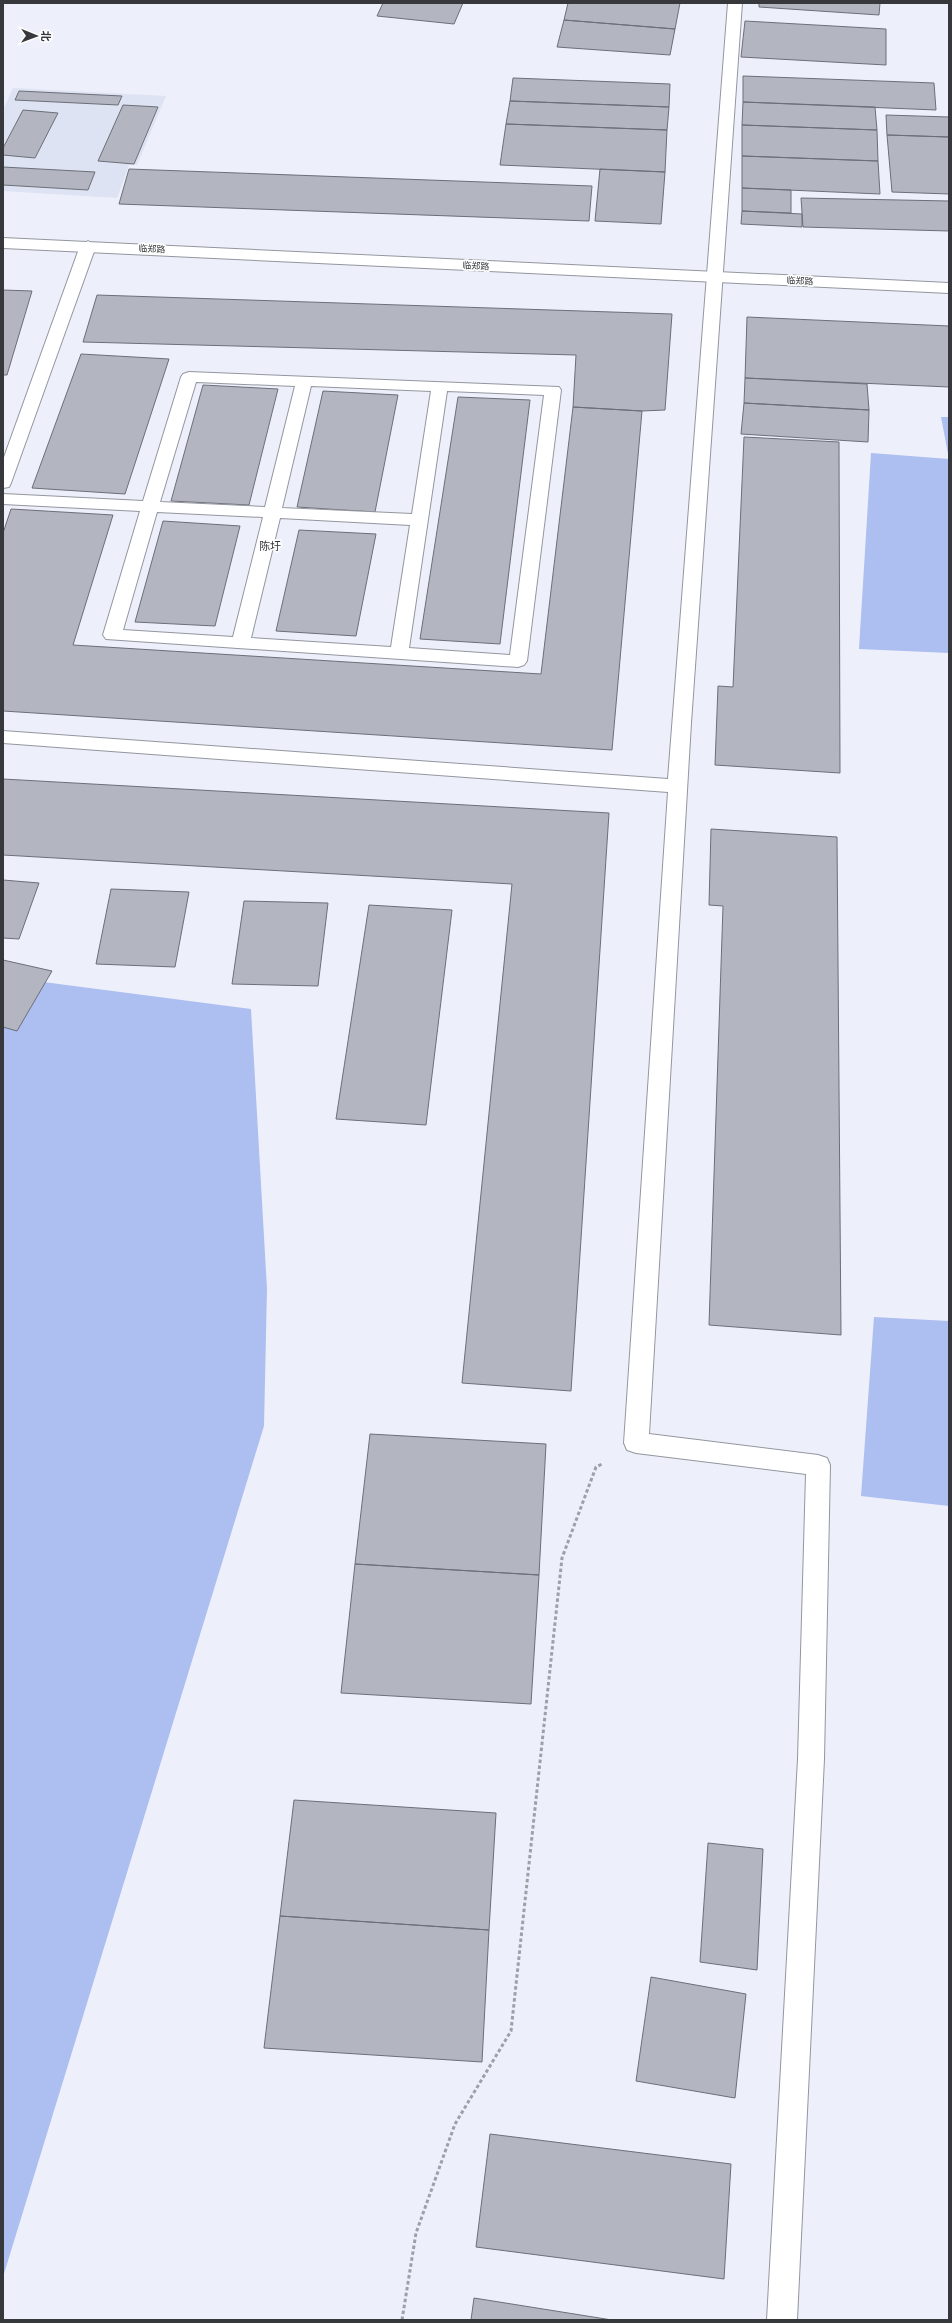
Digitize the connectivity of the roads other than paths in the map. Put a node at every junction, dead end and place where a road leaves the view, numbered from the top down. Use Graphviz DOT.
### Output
graph roads {
  1 [pos="735,3"];
  2 [pos="3,243"];
  3 [pos="88,246"];
  4 [pos="712,278"];
  5 [pos="949,288"];
  6 [pos="304,381"];
  7 [pos="440,386"];
  8 [pos="3,483"];
  9 [pos="3,499"];
  10 [pos="150,506"];
  11 [pos="272,512"];
  12 [pos="419,520"];
  13 [pos="241,643"];
  14 [pos="399,653"];
  15 [pos="3,737"];
  16 [pos="676,786"];
  17 [pos="782,2320"];
  1 -- 4 [label="street"];
  2 -- 3 [label="street, 临郑路"];
  3 -- 4 [label="street, 临郑路"];
  3 -- 8 [label="street"];
  4 -- 5 [label="street, 临郑路"];
  4 -- 16 [label="street"];
  6 -- 7 [label="street"];
  6 -- 10 [label="street"];
  6 -- 11 [label="street"];
  7 -- 12 [label="street"];
  7 -- 14 [label="street"];
  9 -- 10 [label="street"];
  10 -- 11 [label="street"];
  10 -- 13 [label="street"];
  11 -- 12 [label="street"];
  11 -- 13 [label="street"];
  12 -- 14 [label="street"];
  13 -- 14 [label="street"];
  15 -- 16 [label="street"];
  16 -- 17 [label="street"];
}
